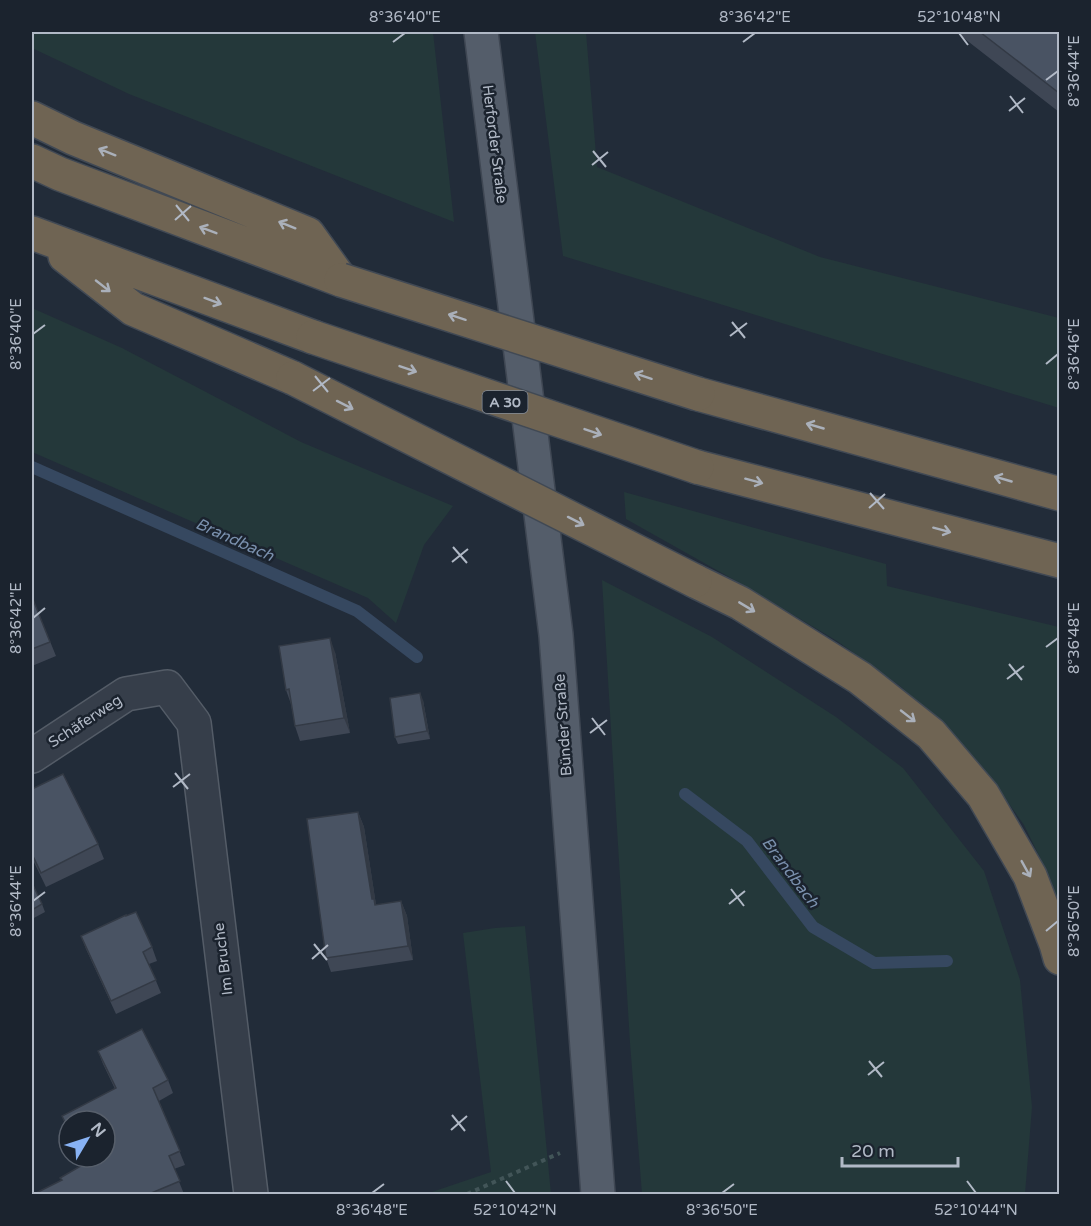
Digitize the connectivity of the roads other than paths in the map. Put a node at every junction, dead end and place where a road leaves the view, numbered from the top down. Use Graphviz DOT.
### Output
graph roads {
  1 [pos="481,32"];
  2 [pos="32,117"];
  3 [pos="32,161"];
  4 [pos="36,235"];
  5 [pos="510,257"];
  6 [pos="341,280"];
  7 [pos="1059,494"];
  8 [pos="1059,561"];
  9 [pos="194,723"];
  10 [pos="32,756"];
  11 [pos="1059,957"];
  12 [pos="251,1194"];
  13 [pos="597,1194"];
  1 -- 5 [label="main road, Herforder Straße"];
  6 -- 2 [label="highway, one-way"];
  6 -- 3 [label="highway, one-way"];
  4 -- 8 [label="highway, A 30, one-way, bridge"];
  4 -- 11 [label="highway, one-way, bridge"];
  5 -- 13 [label="main road, Bünder Straße"];
  7 -- 6 [label="highway, one-way, bridge"];
  9 -- 10 [label="street, Schäferweg"];
  9 -- 12 [label="street, Im Bruche"];
}
